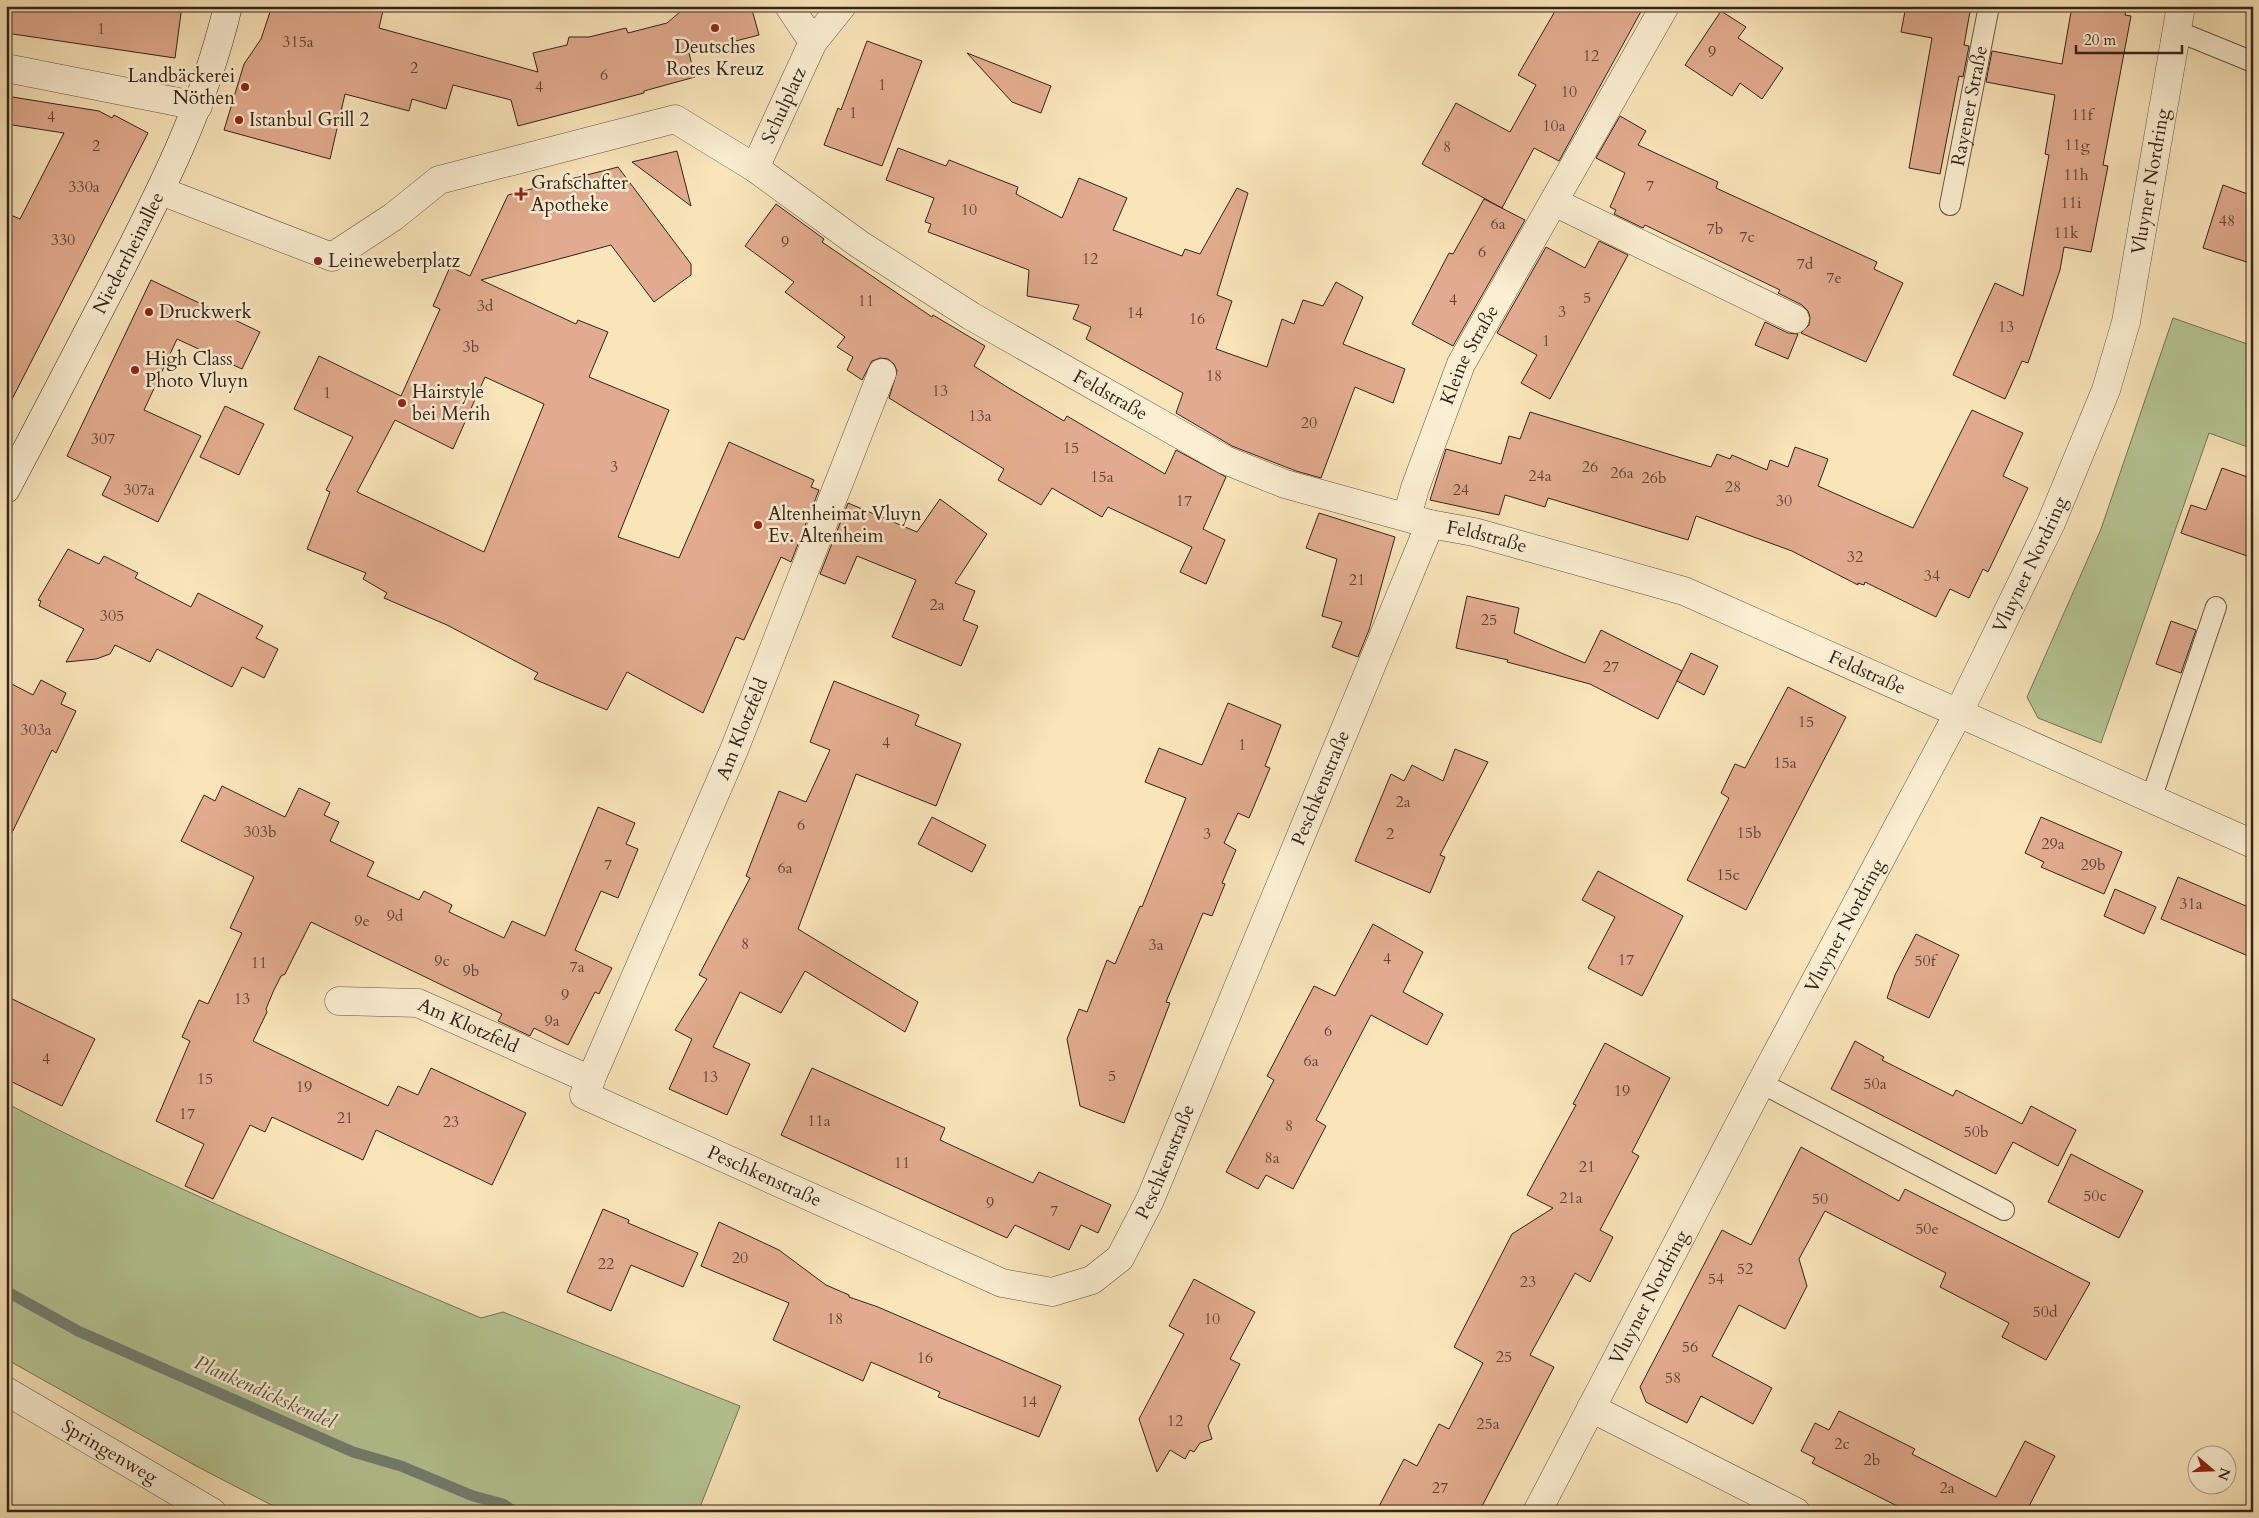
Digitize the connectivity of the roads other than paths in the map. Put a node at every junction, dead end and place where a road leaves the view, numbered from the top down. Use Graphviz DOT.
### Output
graph roads {
  1 [pos="228,6"];
  2 [pos="789,6"];
  3 [pos="842,6"];
  4 [pos="1665,6"];
  5 [pos="1989,6"];
  6 [pos="2179,19"];
  7 [pos="812,42"];
  8 [pos="2253,62"];
  9 [pos="6,68"];
  10 [pos="198,106"];
  11 [pos="755,168"];
  12 [pos="161,191"];
  13 [pos="1554,202"];
  14 [pos="1950,205"];
  15 [pos="1795,319"];
  16 [pos="882,373"];
  17 [pos="6,489"];
  18 [pos="1419,520"];
  19 [pos="2216,607"];
  20 [pos="1958,714"];
  21 [pos="2151,799"];
  22 [pos="2253,844"];
  23 [pos="339,1001"];
  24 [pos="1761,1083"];
  25 [pos="587,1088"];
  26 [pos="2004,1210"];
  27 [pos="6,1392"];
  28 [pos="1591,1408"];
  29 [pos="212,1512"];
  30 [pos="1537,1512"];
  31 [pos="1796,1512"];
  1 -- 10 [label="street, Niederrheinallee"];
  2 -- 7 [label="street"];
  3 -- 7 [label="street, Schulplatz"];
  4 -- 13 [label="street, Kleine Straße"];
  5 -- 14 [label="lane, Rayener Straße"];
  6 -- 8 [label="lane"];
  6 -- 20 [label="street, Vluyner Nordring"];
  7 -- 11 [label="street, Schulplatz"];
  9 -- 10 [label="street"];
  10 -- 12 [label="street, Niederrheinallee"];
  11 -- 12 [label="street"];
  11 -- 18 [label="street, Feldstraße"];
  12 -- 17 [label="street, Niederrheinallee"];
  13 -- 15 [label="street"];
  13 -- 18 [label="street, Kleine Straße"];
  16 -- 25 [label="street, Am Klotzfeld"];
  18 -- 20 [label="street, Feldstraße"];
  18 -- 25 [label="street, Peschkenstraße"];
  19 -- 21 [label="lane"];
  20 -- 21 [label="street, Feldstraße"];
  20 -- 24 [label="street, Vluyner Nordring"];
  21 -- 22 [label="street, Feldstraße"];
  23 -- 25 [label="street, Am Klotzfeld"];
  24 -- 26 [label="lane"];
  24 -- 28 [label="street, Vluyner Nordring"];
  27 -- 29 [label="street, Springenweg"];
  28 -- 30 [label="street, Vluyner Nordring"];
  28 -- 31 [label="street"];
}
